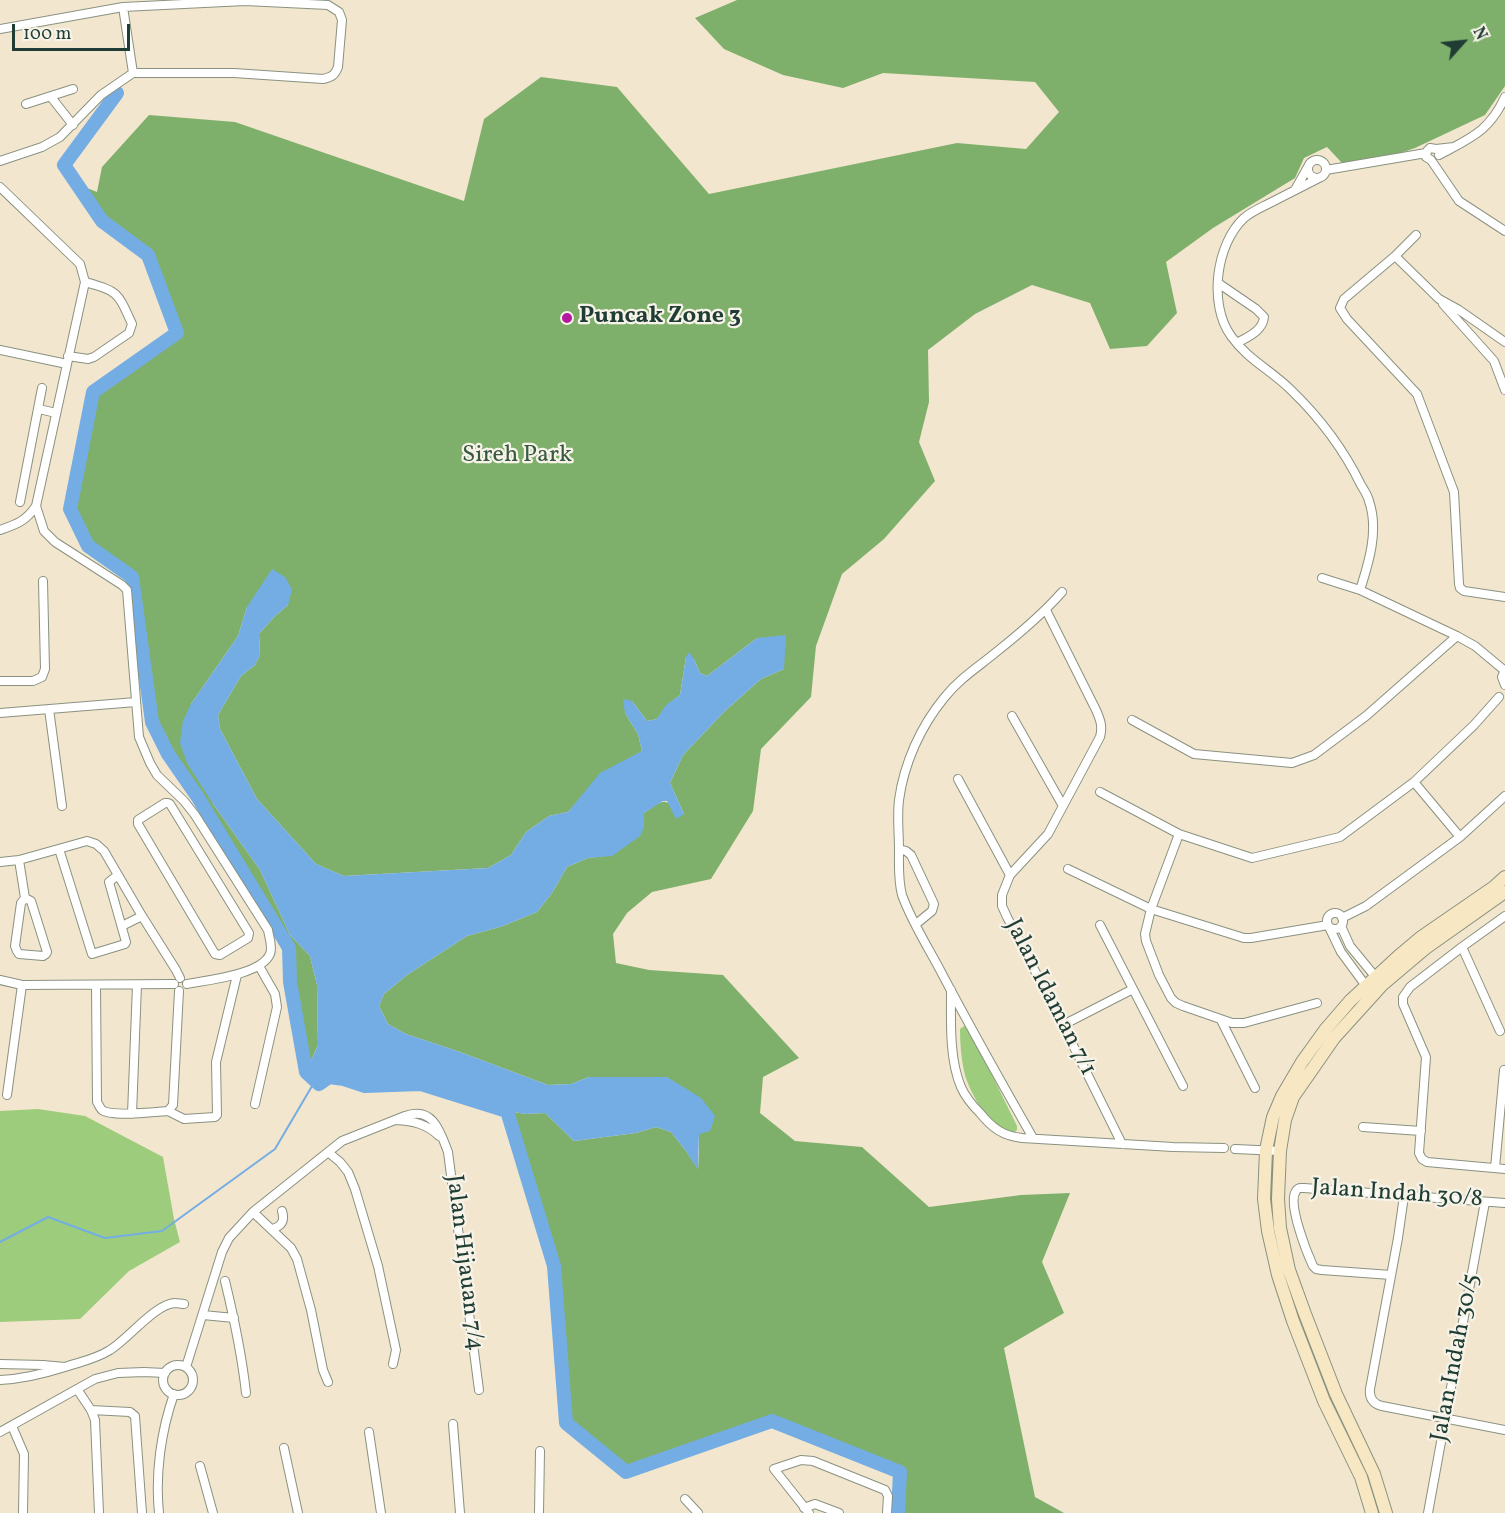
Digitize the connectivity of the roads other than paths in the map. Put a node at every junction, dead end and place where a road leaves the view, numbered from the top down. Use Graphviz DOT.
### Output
graph roads {
  1 [pos="123,7"];
  2 [pos="0,29"];
  3 [pos="133,73"];
  4 [pos="73,89"];
  5 [pos="51,97"];
  6 [pos="1505,97"];
  7 [pos="26,104"];
  8 [pos="73,124"];
  9 [pos="1434,155"];
  10 [pos="0,161"];
  11 [pos="1309,165"];
  12 [pos="1323,173"];
  13 [pos="0,187"];
  14 [pos="1295,190"];
  15 [pos="1505,217"];
  16 [pos="1497,225"];
  17 [pos="1505,231"];
  18 [pos="1416,235"];
  19 [pos="1395,256"];
  20 [pos="85,282"];
  21 [pos="1218,283"];
  22 [pos="1439,299"];
  23 [pos="1505,342"];
  24 [pos="1237,343"];
  25 [pos="0,350"];
  26 [pos="1505,357"];
  27 [pos="68,360"];
  28 [pos="1494,361"];
  29 [pos="42,388"];
  30 [pos="1505,390"];
  31 [pos="39,409"];
  32 [pos="56,413"];
  33 [pos="26,474"];
  34 [pos="42,477"];
  35 [pos="20,502"];
  36 [pos="36,506"];
  37 [pos="0,530"];
  38 [pos="1322,578"];
  39 [pos="43,581"];
  40 [pos="1360,590"];
  41 [pos="1062,592"];
  42 [pos="1505,597"];
  43 [pos="1046,610"];
  44 [pos="1457,636"];
  45 [pos="1505,670"];
  46 [pos="0,681"];
  47 [pos="1505,685"];
  48 [pos="1498,697"];
  49 [pos="136,702"];
  50 [pos="50,709"];
  51 [pos="0,713"];
  52 [pos="1012,716"];
  53 [pos="1132,720"];
  54 [pos="958,779"];
  55 [pos="1414,782"];
  56 [pos="1100,792"];
  57 [pos="1505,796"];
  58 [pos="62,806"];
  59 [pos="1063,806"];
  60 [pos="200,822"];
  61 [pos="187,830"];
  62 [pos="1179,834"];
  63 [pos="1460,837"];
  64 [pos="59,849"];
  65 [pos="899,849"];
  66 [pos="19,860"];
  67 [pos="0,862"];
  68 [pos="1068,869"];
  69 [pos="118,875"];
  70 [pos="1010,875"];
  71 [pos="1505,877"];
  72 [pos="1505,892"];
  73 [pos="25,898"];
  74 [pos="250,903"];
  75 [pos="1151,909"];
  76 [pos="236,912"];
  77 [pos="142,916"];
  78 [pos="1505,916"];
  79 [pos="1341,922"];
  80 [pos="916,924"];
  81 [pos="1100,925"];
  82 [pos="122,926"];
  83 [pos="1329,926"];
  84 [pos="1462,947"];
  85 [pos="259,966"];
  86 [pos="237,975"];
  87 [pos="0,980"];
  88 [pos="180,984"];
  89 [pos="22,985"];
  90 [pos="96,985"];
  91 [pos="137,985"];
  92 [pos="1374,986"];
  93 [pos="1133,989"];
  94 [pos="951,990"];
  95 [pos="1317,1003"];
  96 [pos="1221,1020"];
  97 [pos="968,1021"];
  98 [pos="1063,1025"];
  99 [pos="951,1026"];
  100 [pos="1500,1031"];
  101 [pos="1504,1070"];
  102 [pos="1183,1086"];
  103 [pos="1255,1088"];
  104 [pos="7,1095"];
  105 [pos="255,1104"];
  106 [pos="168,1111"];
  107 [pos="132,1114"];
  108 [pos="1363,1127"];
  109 [pos="1421,1131"];
  110 [pos="1033,1138"];
  111 [pos="1122,1144"];
  112 [pos="1224,1148"];
  113 [pos="1234,1149"];
  114 [pos="1266,1150"];
  115 [pos="1280,1151"];
  116 [pos="328,1152"];
  117 [pos="1495,1168"];
  118 [pos="1505,1169"];
  119 [pos="1404,1196"];
  120 [pos="1485,1202"];
  121 [pos="1505,1203"];
  122 [pos="282,1211"];
  123 [pos="253,1212"];
  124 [pos="272,1229"];
  125 [pos="1391,1275"];
  126 [pos="225,1281"];
  127 [pos="184,1304"];
  128 [pos="203,1315"];
  129 [pos="234,1318"];
  130 [pos="0,1364"];
  131 [pos="393,1364"];
  132 [pos="65,1367"];
  133 [pos="186,1367"];
  134 [pos="165,1373"];
  135 [pos="0,1380"];
  136 [pos="328,1382"];
  137 [pos="77,1389"];
  138 [pos="479,1390"];
  139 [pos="174,1394"];
  140 [pos="246,1394"];
  141 [pos="91,1410"];
  142 [pos="1445,1419"];
  143 [pos="453,1424"];
  144 [pos="12,1426"];
  145 [pos="1505,1430"];
  146 [pos="0,1432"];
  147 [pos="369,1432"];
  148 [pos="284,1448"];
  149 [pos="540,1451"];
  150 [pos="200,1466"];
  151 [pos="1374,1474"];
  152 [pos="685,1499"];
  153 [pos="806,1510"];
  154 [pos="23,1513"];
  155 [pos="99,1513"];
  156 [pos="142,1513"];
  157 [pos="159,1513"];
  158 [pos="213,1513"];
  159 [pos="298,1513"];
  160 [pos="381,1513"];
  161 [pos="460,1513"];
  162 [pos="539,1513"];
  163 [pos="698,1513"];
  164 [pos="839,1513"];
  165 [pos="887,1513"];
  166 [pos="1372,1513"];
  167 [pos="1386,1513"];
  168 [pos="1392,1513"];
  169 [pos="1428,1513"];
  1 -- 2 [label="street"];
  1 -- 3 [label="street"];
  1 -- 3 [label="street"];
  3 -- 8 [label="street"];
  4 -- 5 [label="street"];
  5 -- 7 [label="street"];
  5 -- 8 [label="street"];
  6 -- 9 [label="street"];
  8 -- 10 [label="street"];
  9 -- 12 [label="street"];
  9 -- 16 [label="street"];
  11 -- 12 [label="street"];
  11 -- 12 [label="street"];
  11 -- 14 [label="street"];
  12 -- 14 [label="street"];
  13 -- 20 [label="street"];
  14 -- 21 [label="street"];
  15 -- 16 [label="street"];
  16 -- 17 [label="street"];
  18 -- 19 [label="street"];
  19 -- 22 [label="street"];
  19 -- 42 [label="street"];
  20 -- 27 [label="street"];
  20 -- 27 [label="street"];
  21 -- 24 [label="street"];
  21 -- 24 [label="street"];
  22 -- 23 [label="street"];
  22 -- 28 [label="street"];
  24 -- 40 [label="street"];
  25 -- 27 [label="street"];
  26 -- 28 [label="street"];
  27 -- 32 [label="street"];
  28 -- 30 [label="street"];
  29 -- 31 [label="street"];
  31 -- 32 [label="street"];
  31 -- 33 [label="street"];
  32 -- 34 [label="street"];
  33 -- 34 [label="street"];
  33 -- 35 [label="street"];
  34 -- 36 [label="street"];
  36 -- 37 [label="street"];
  36 -- 49 [label="street"];
  38 -- 40 [label="street"];
  39 -- 46 [label="street"];
  40 -- 44 [label="street"];
  41 -- 43 [label="street"];
  43 -- 59 [label="street, Jalan Idaman 7/1"];
  43 -- 65 [label="street"];
  44 -- 45 [label="street"];
  44 -- 53 [label="street"];
  45 -- 47 [label="street"];
  48 -- 55 [label="street"];
  49 -- 50 [label="street"];
  49 -- 60 [label="street"];
  50 -- 51 [label="street"];
  50 -- 58 [label="street"];
  52 -- 59 [label="street"];
  54 -- 70 [label="street"];
  55 -- 62 [label="street"];
  55 -- 63 [label="street"];
  56 -- 62 [label="street"];
  57 -- 63 [label="street"];
  59 -- 70 [label="street, Jalan Idaman 7/1"];
  60 -- 61 [label="street"];
  60 -- 74 [label="street"];
  61 -- 76 [label="street"];
  61 -- 76 [label="street"];
  62 -- 75 [label="street"];
  63 -- 79 [label="street"];
  64 -- 66 [label="street"];
  64 -- 69 [label="street"];
  64 -- 82 [label="street"];
  65 -- 80 [label="street"];
  65 -- 80 [label="street"];
  66 -- 67 [label="street"];
  66 -- 73 [label="street"];
  68 -- 75 [label="street"];
  69 -- 77 [label="street"];
  69 -- 82 [label="street"];
  70 -- 98 [label="street, Jalan Idaman 7/1"];
  71 -- 92 [label="main road"];
  72 -- 92 [label="main road"];
  73 -- 73 [label="street"];
  74 -- 76 [label="street"];
  74 -- 85 [label="street"];
  75 -- 83 [label="street"];
  75 -- 96 [label="street"];
  77 -- 82 [label="street"];
  77 -- 88 [label="street"];
  78 -- 84 [label="street"];
  79 -- 83 [label="street"];
  79 -- 83 [label="street"];
  79 -- 92 [label="street"];
  80 -- 94 [label="street"];
  81 -- 93 [label="street"];
  83 -- 92 [label="street"];
  84 -- 100 [label="street"];
  84 -- 109 [label="street"];
  85 -- 86 [label="street"];
  85 -- 105 [label="street"];
  86 -- 88 [label="street"];
  86 -- 106 [label="street"];
  87 -- 89 [label="street"];
  88 -- 91 [label="street"];
  88 -- 106 [label="street"];
  89 -- 90 [label="street"];
  89 -- 104 [label="street"];
  90 -- 91 [label="street"];
  90 -- 107 [label="street"];
  91 -- 107 [label="street"];
  92 -- 114 [label="main road"];
  92 -- 115 [label="main road"];
  93 -- 98 [label="street"];
  93 -- 102 [label="street"];
  94 -- 97 [label="street"];
  94 -- 99 [label="street"];
  95 -- 96 [label="street"];
  96 -- 103 [label="street"];
  97 -- 99 [label="street"];
  97 -- 110 [label="street"];
  98 -- 111 [label="street, Jalan Idaman 7/1"];
  99 -- 110 [label="street"];
  101 -- 117 [label="street"];
  106 -- 107 [label="street"];
  108 -- 109 [label="street"];
  109 -- 117 [label="street"];
  110 -- 111 [label="street"];
  111 -- 112 [label="street"];
  113 -- 114 [label="street"];
  114 -- 115 [label="street"];
  114 -- 166 [label="main road"];
  115 -- 151 [label="main road"];
  116 -- 123 [label="street"];
  116 -- 131 [label="street"];
  116 -- 138 [label="street, Jalan Hijauan 7/4"];
  117 -- 118 [label="street"];
  119 -- 120 [label="street, Jalan Indah 30/8"];
  119 -- 125 [label="street"];
  119 -- 125 [label="street, Jalan Indah 30/8"];
  120 -- 121 [label="street, Jalan Indah 30/8"];
  120 -- 142 [label="street, Jalan Indah 30/5"];
  122 -- 124 [label="street"];
  123 -- 124 [label="street"];
  123 -- 128 [label="street"];
  124 -- 136 [label="street"];
  125 -- 142 [label="street"];
  126 -- 129 [label="street"];
  127 -- 132 [label="street"];
  128 -- 129 [label="street"];
  128 -- 133 [label="street"];
  129 -- 140 [label="street"];
  130 -- 132 [label="street"];
  132 -- 135 [label="street"];
  133 -- 134 [label="street"];
  133 -- 139 [label="street"];
  134 -- 137 [label="street"];
  134 -- 139 [label="street"];
  137 -- 141 [label="street"];
  137 -- 144 [label="street"];
  139 -- 157 [label="street"];
  141 -- 155 [label="street"];
  141 -- 156 [label="street"];
  142 -- 145 [label="street"];
  142 -- 169 [label="street, Jalan Indah 30/5"];
  143 -- 161 [label="street"];
  144 -- 146 [label="street"];
  144 -- 154 [label="street"];
  147 -- 160 [label="street"];
  148 -- 159 [label="street"];
  149 -- 162 [label="street"];
  150 -- 158 [label="street"];
  151 -- 167 [label="main road"];
  151 -- 168 [label="main road"];
  152 -- 163 [label="street"];
  153 -- 164 [label="street"];
  153 -- 165 [label="street"];
}
